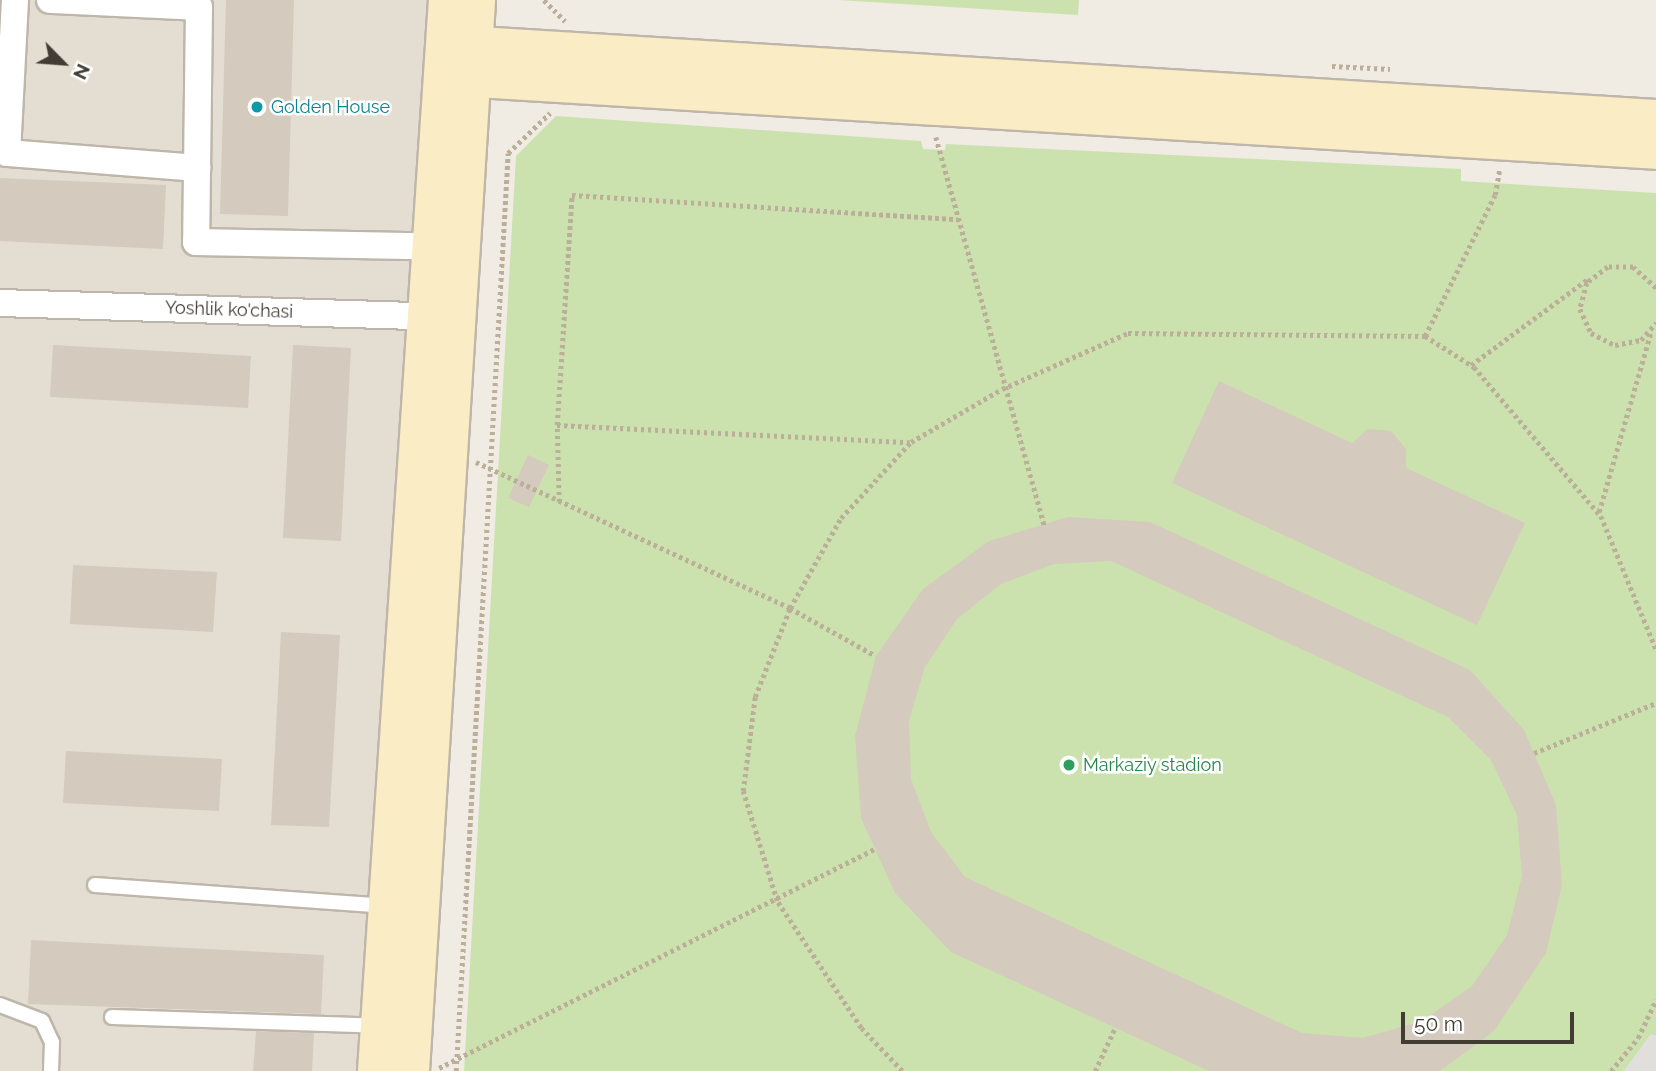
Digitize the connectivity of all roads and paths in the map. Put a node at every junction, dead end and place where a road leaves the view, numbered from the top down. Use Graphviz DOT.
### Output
graph roads {
  1 [pos="15,0"];
  2 [pos="50,0"];
  3 [pos="448,0"];
  4 [pos="476,0"];
  5 [pos="459,61"];
  6 [pos="555,108"];
  7 [pos="935,118"];
  8 [pos="1656,119"];
  9 [pos="1503,149"];
  10 [pos="1656,150"];
  11 [pos="197,168"];
  12 [pos="957,219"];
  13 [pos="448,247"];
  14 [pos="1596,273"];
  15 [pos="1656,288"];
  16 [pos="0,303"];
  17 [pos="444,317"];
  18 [pos="1656,323"];
  19 [pos="1651,331"];
  20 [pos="1425,336"];
  21 [pos="1471,365"];
  22 [pos="1002,389"];
  23 [pos="557,425"];
  24 [pos="911,442"];
  25 [pos="450,450"];
  26 [pos="489,468"];
  27 [pos="559,502"];
  28 [pos="1599,512"];
  29 [pos="1044,525"];
  30 [pos="790,608"];
  31 [pos="1656,649"];
  32 [pos="876,656"];
  33 [pos="1656,703"];
  34 [pos="1534,752"];
  35 [pos="875,849"];
  36 [pos="95,885"];
  37 [pos="777,901"];
  38 [pos="403,908"];
  39 [pos="1656,1000"];
  40 [pos="0,1005"];
  41 [pos="112,1017"];
  42 [pos="396,1027"];
  43 [pos="1115,1028"];
  44 [pos="457,1059"];
  45 [pos="51,1071"];
  46 [pos="377,1071"];
  47 [pos="410,1071"];
  48 [pos="432,1071"];
  49 [pos="456,1071"];
  50 [pos="902,1071"];
  51 [pos="1095,1071"];
  52 [pos="1611,1071"];
  1 -- 11 [label="street"];
  2 -- 11 [label="street"];
  3 -- 5 [label="street"];
  4 -- 5 [label="street"];
  5 -- 7 [label="street"];
  5 -- 13 [label="street"];
  6 -- 26 [label="path"];
  7 -- 9 [label="street"];
  7 -- 12 [label="path"];
  8 -- 9 [label="street"];
  9 -- 10 [label="street"];
  9 -- 20 [label="path"];
  11 -- 13 [label="street"];
  12 -- 22 [label="path"];
  12 -- 23 [label="path"];
  13 -- 17 [label="street"];
  14 -- 15 [label="path"];
  14 -- 19 [label="path"];
  14 -- 21 [label="path"];
  16 -- 17 [label="street, Yoshlik ko'chasi"];
  17 -- 25 [label="street"];
  17 -- 38 [label="street"];
  18 -- 19 [label="path"];
  19 -- 28 [label="path"];
  20 -- 21 [label="path"];
  20 -- 22 [label="path"];
  21 -- 28 [label="path"];
  22 -- 24 [label="path"];
  22 -- 29 [label="path"];
  23 -- 24 [label="path"];
  23 -- 27 [label="path"];
  24 -- 30 [label="path"];
  25 -- 26 [label="path"];
  25 -- 38 [label="street"];
  26 -- 27 [label="path"];
  26 -- 44 [label="path"];
  27 -- 30 [label="path"];
  28 -- 31 [label="path"];
  30 -- 32 [label="path"];
  30 -- 37 [label="path"];
  33 -- 34 [label="path"];
  35 -- 37 [label="path"];
  36 -- 38 [label="lane"];
  37 -- 44 [label="path"];
  37 -- 50 [label="path"];
  38 -- 42 [label="street"];
  39 -- 52 [label="path"];
  40 -- 45 [label="lane"];
  41 -- 42 [label="lane"];
  42 -- 46 [label="street"];
  42 -- 47 [label="street"];
  43 -- 51 [label="path"];
  44 -- 48 [label="path"];
  44 -- 49 [label="path"];
}
